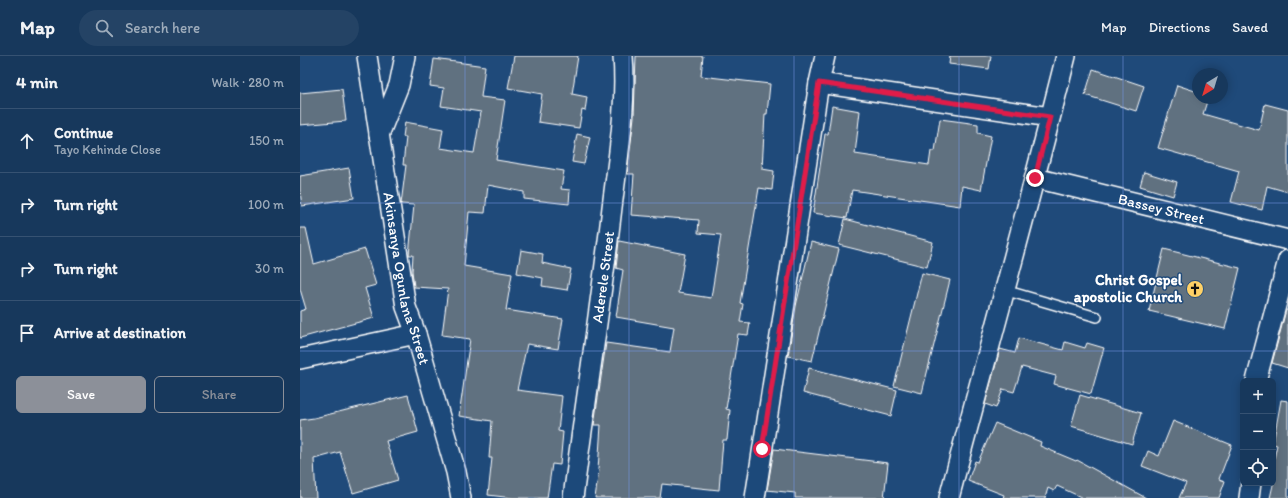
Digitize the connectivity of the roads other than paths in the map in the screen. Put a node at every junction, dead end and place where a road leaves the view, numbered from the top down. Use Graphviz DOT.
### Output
graph roads {
  1 [pos="367,56"];
  2 [pos="405,56"];
  3 [pos="623,56"];
  4 [pos="825,56"];
  5 [pos="1066,56"];
  6 [pos="819,83"];
  7 [pos="1050,117"];
  8 [pos="378,135"];
  9 [pos="1035,178"];
  10 [pos="1288,240"];
  11 [pos="1288,260"];
  12 [pos="1004,290"];
  13 [pos="1097,316"];
  14 [pos="416,334"];
  15 [pos="300,359"];
  16 [pos="1257,378"];
  17 [pos="1251,486"];
  18 [pos="461,498"];
  19 [pos="573,498"];
  20 [pos="755,498"];
  21 [pos="949,498"];
  22 [pos="1249,498"];
  1 -- 8 [label="street, Akinsanya Ogunlana Street"];
  2 -- 8 [label="street"];
  3 -- 19 [label="street, Aderele Street"];
  4 -- 6 [label="street"];
  5 -- 7 [label="street"];
  6 -- 7 [label="street"];
  6 -- 20 [label="street"];
  7 -- 9 [label="street"];
  8 -- 14 [label="street, Akinsanya Ogunlana Street"];
  9 -- 10 [label="street, Bassey Street"];
  9 -- 12 [label="street"];
  11 -- 16 [label="street"];
  12 -- 13 [label="lane"];
  12 -- 21 [label="street"];
  14 -- 15 [label="street"];
  14 -- 18 [label="street, Akinsanya Ogunlana Street"];
  17 -- 22 [label="street"];
}
